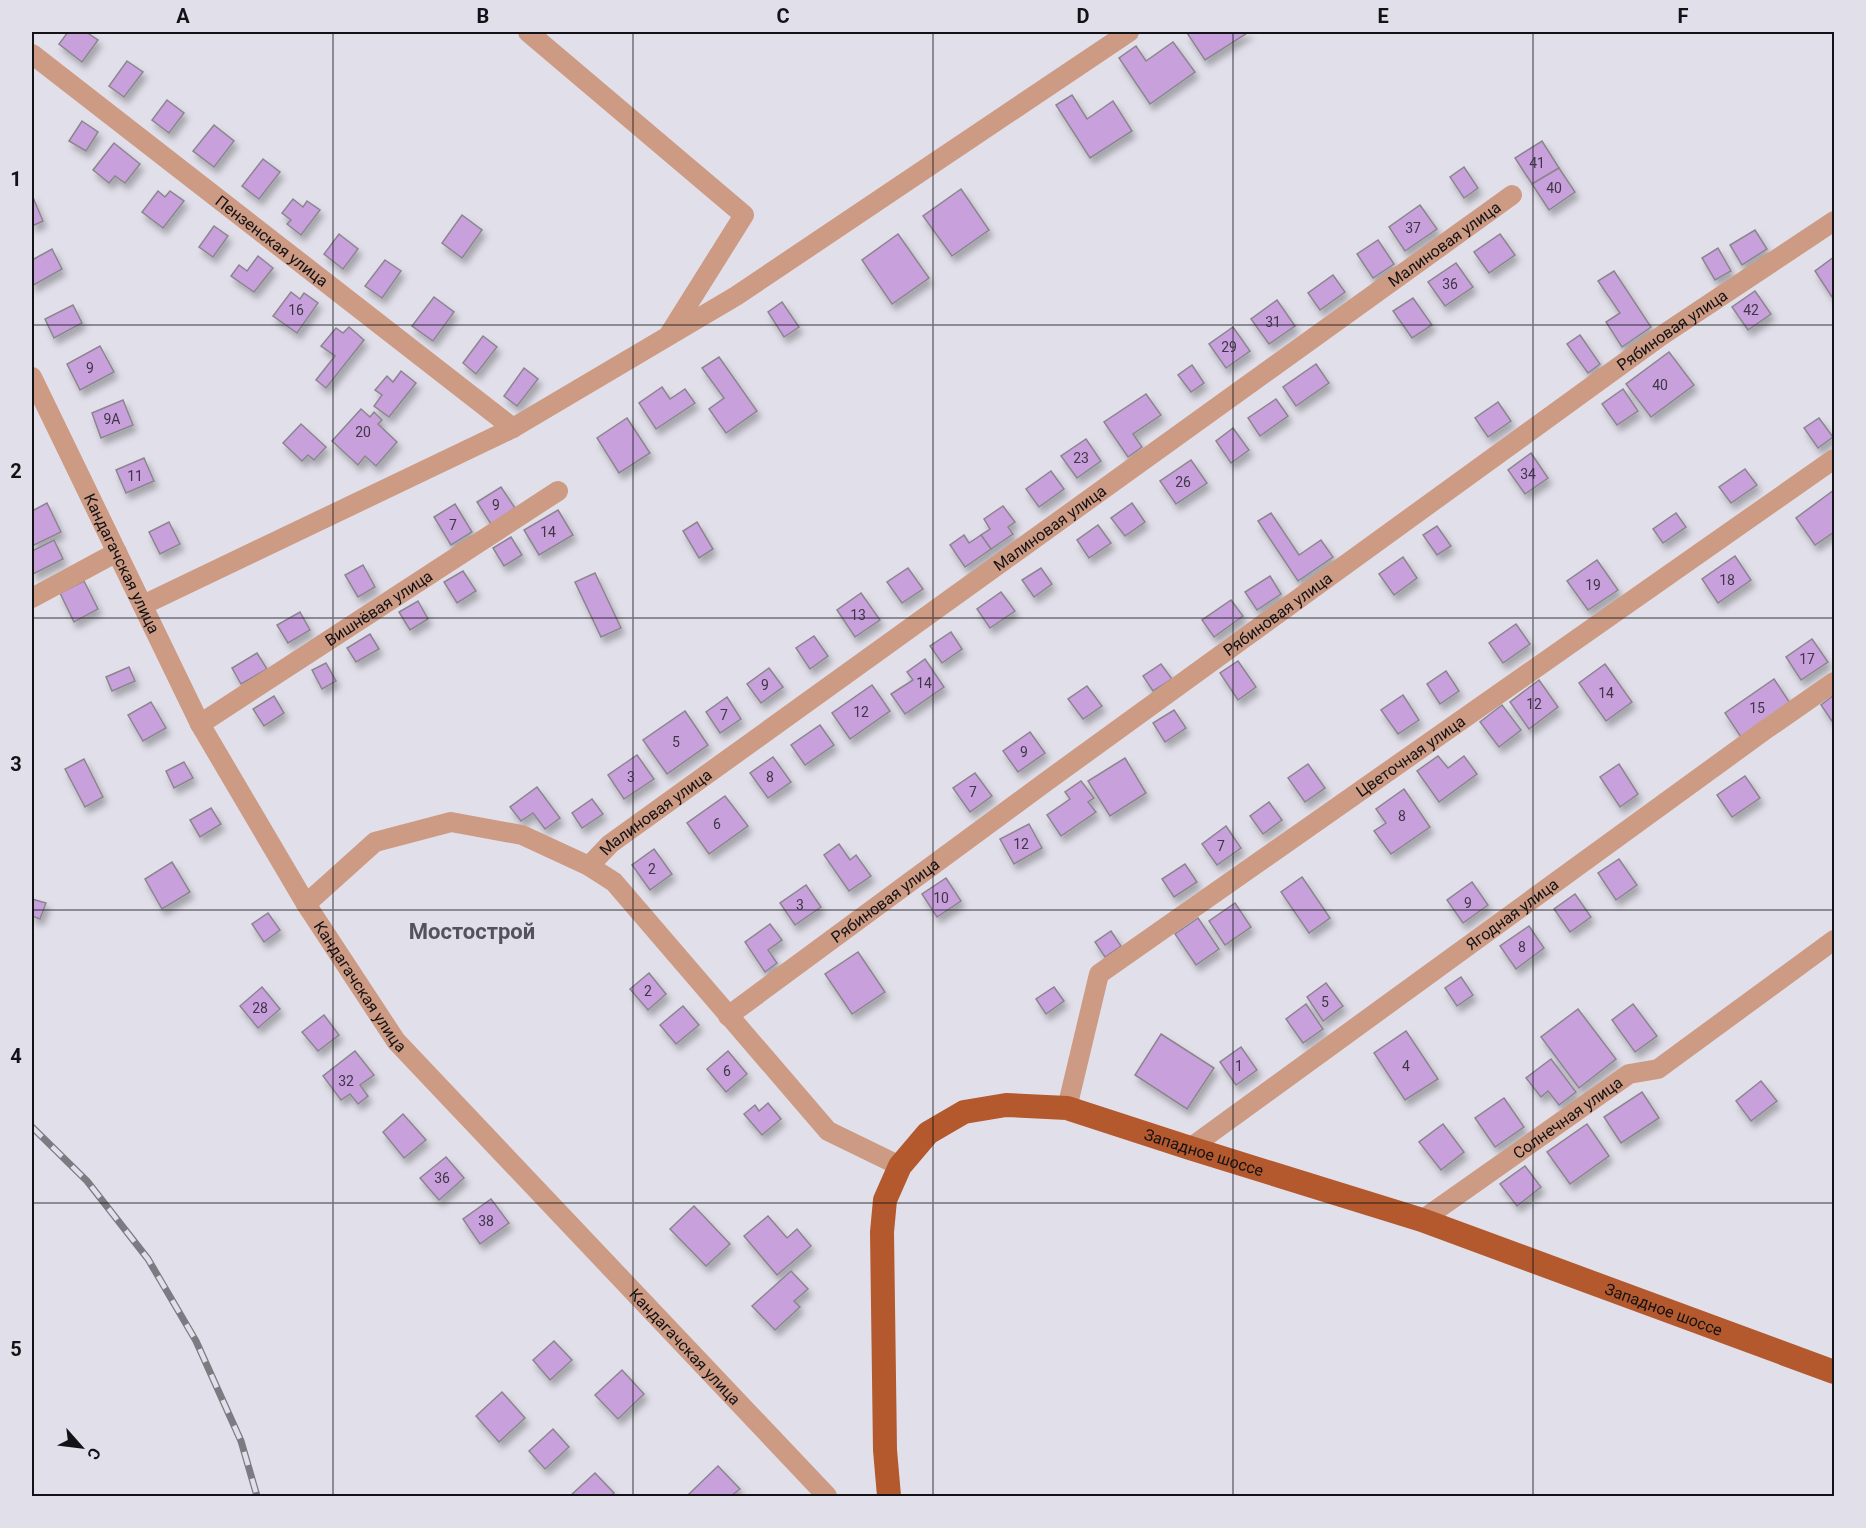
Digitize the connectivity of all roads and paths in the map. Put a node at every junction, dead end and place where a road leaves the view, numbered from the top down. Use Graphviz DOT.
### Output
graph roads {
  1 [pos="528,32"];
  2 [pos="1129,32"];
  3 [pos="32,54"];
  4 [pos="1512,195"];
  5 [pos="1834,221"];
  6 [pos="669,335"];
  7 [pos="32,377"];
  8 [pos="513,428"];
  9 [pos="1834,459"];
  10 [pos="558,491"];
  11 [pos="117,552"];
  12 [pos="32,598"];
  13 [pos="143,605"];
  14 [pos="1834,682"];
  15 [pos="200,724"];
  16 [pos="589,866"];
  17 [pos="306,904"];
  18 [pos="1834,940"];
  19 [pos="728,1016"];
  20 [pos="1067,1108"];
  21 [pos="1190,1148"];
  22 [pos="900,1166"];
  23 [pos="1422,1220"];
  24 [pos="1834,1372"];
  25 [pos="828,1497"];
  26 [pos="889,1497"];
  1 -- 6 [label="street"];
  2 -- 6 [label="street"];
  3 -- 8 [label="street, Пензенская улица"];
  4 -- 16 [label="street, Малиновая улица"];
  5 -- 19 [label="street, Рябиновая улица"];
  6 -- 8 [label="street"];
  7 -- 11 [label="street, Кандагачская улица"];
  8 -- 13 [label="street"];
  9 -- 20 [label="street, Цветочная улица"];
  10 -- 15 [label="street, Вишнёвая улица"];
  11 -- 12 [label="street"];
  11 -- 13 [label="street, Кандагачская улица"];
  13 -- 15 [label="street, Кандагачская улица"];
  14 -- 21 [label="street, Ягодная улица"];
  15 -- 17 [label="street, Кандагачская улица"];
  16 -- 17 [label="street"];
  16 -- 19 [label="street"];
  17 -- 25 [label="street, Кандагачская улица"];
  18 -- 23 [label="street, Солнечная улица"];
  19 -- 22 [label="street"];
  20 -- 21 [label="main road, Западное шоссе"];
  20 -- 22 [label="main road, Западное шоссе"];
  21 -- 23 [label="main road, Западное шоссе"];
  22 -- 26 [label="main road, Западное шоссе"];
  23 -- 24 [label="main road, Западное шоссе"];
}
